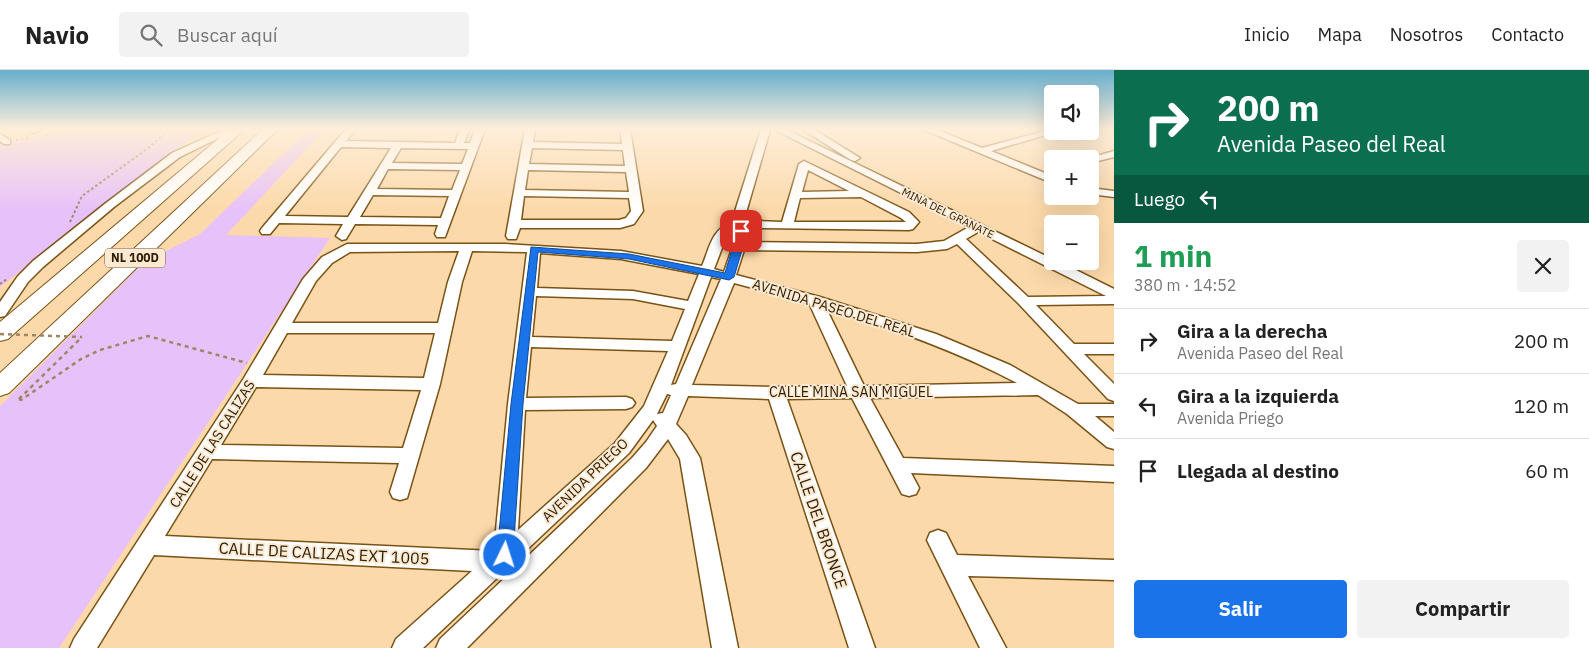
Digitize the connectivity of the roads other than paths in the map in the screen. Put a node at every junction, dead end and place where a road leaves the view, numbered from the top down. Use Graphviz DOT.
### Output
graph roads {
  1 [pos="175,156"];
  2 [pos="207,156"];
  3 [pos="243,156"];
  4 [pos="326,156"];
  5 [pos="391,156"];
  6 [pos="471,156"];
  7 [pos="525,156"];
  8 [pos="629,156"];
  9 [pos="756,156"];
  10 [pos="830,156"];
  11 [pos="852,156"];
  12 [pos="991,156"];
  13 [pos="843,163"];
  14 [pos="804,164"];
  15 [pos="385,166"];
  16 [pos="466,167"];
  17 [pos="523,167"];
  18 [pos="631,169"];
  19 [pos="816,170"];
  20 [pos="1044,172"];
  21 [pos="1037,174"];
  22 [pos="1044,177"];
  23 [pos="370,192"];
  24 [pos="1099,192"];
  25 [pos="455,193"];
  26 [pos="519,193"];
  27 [pos="864,194"];
  28 [pos="1114,194"];
  29 [pos="634,195"];
  30 [pos="795,195"];
  31 [pos="276,219"];
  32 [pos="351,220"];
  33 [pos="737,223"];
  34 [pos="514,224"];
  35 [pos="758,225"];
  36 [pos="787,225"];
  37 [pos="978,227"];
  38 [pos="266,232"];
  39 [pos="1005,235"];
  40 [pos="512,236"];
  41 [pos="959,239"];
  42 [pos="344,242"];
  43 [pos="739,246"];
  44 [pos="467,248"];
  45 [pos="534,249"];
  46 [pos="1044,250"];
  47 [pos="1089,270"];
  48 [pos="707,272"];
  49 [pos="729,277"];
  50 [pos="1114,282"];
  51 [pos="528,292"];
  52 [pos="1114,294"];
  53 [pos="815,300"];
  54 [pos="1114,300"];
  55 [pos="1024,302"];
  56 [pos="692,306"];
  57 [pos="0,313"];
  58 [pos="282,328"];
  59 [pos="443,328"];
  60 [pos="0,334"];
  61 [pos="524,342"];
  62 [pos="679,346"];
  63 [pos="1114,348"];
  64 [pos="1070,349"];
  65 [pos="251,381"];
  66 [pos="431,384"];
  67 [pos="0,387"];
  68 [pos="661,389"];
  69 [pos="1041,389"];
  70 [pos="683,390"];
  71 [pos="858,392"];
  72 [pos="776,393"];
  73 [pos="1114,395"];
  74 [pos="626,403"];
  75 [pos="517,404"];
  76 [pos="651,409"];
  77 [pos="1074,410"];
  78 [pos="1114,410"];
  79 [pos="667,425"];
  80 [pos="1114,442"];
  81 [pos="207,452"];
  82 [pos="410,456"];
  83 [pos="897,465"];
  84 [pos="1114,474"];
  85 [pos="909,488"];
  86 [pos="400,492"];
  87 [pos="938,540"];
  88 [pos="150,545"];
  89 [pos="502,558"];
  90 [pos="950,565"];
  91 [pos="1114,570"];
  92 [pos="83,648"];
  93 [pos="406,648"];
  94 [pos="449,648"];
  95 [pos="725,648"];
  96 [pos="862,648"];
  97 [pos="993,648"];
  1 -- 57 [label="street"];
  2 -- 60 [label="highway, NL 100D"];
  3 -- 67 [label="highway, NL 100D"];
  4 -- 31 [label="street"];
  5 -- 15 [label="street"];
  6 -- 16 [label="street"];
  7 -- 17 [label="street"];
  8 -- 18 [label="street"];
  9 -- 33 [label="street, AVENIDA PRIEGO"];
  10 -- 13 [label="street, MINA DEL GRANATE"];
  10 -- 14 [label="street"];
  11 -- 39 [label="street"];
  12 -- 21 [label="street"];
  13 -- 19 [label="street"];
  13 -- 37 [label="street, MINA DEL GRANATE"];
  14 -- 19 [label="street"];
  14 -- 30 [label="street"];
  15 -- 16 [label="street"];
  15 -- 23 [label="street"];
  16 -- 25 [label="street"];
  17 -- 18 [label="street"];
  17 -- 26 [label="street"];
  18 -- 29 [label="street"];
  19 -- 27 [label="street"];
  20 -- 21 [label="street"];
  21 -- 22 [label="street"];
  23 -- 25 [label="street"];
  23 -- 32 [label="street"];
  24 -- 28 [label="street"];
  25 -- 32 [label="street"];
  26 -- 29 [label="street"];
  26 -- 34 [label="street"];
  27 -- 30 [label="street"];
  27 -- 36 [label="street"];
  29 -- 34 [label="street"];
  30 -- 36 [label="street"];
  31 -- 32 [label="street"];
  31 -- 38 [label="street"];
  32 -- 42 [label="street"];
  33 -- 43 [label="street, AVENIDA PRIEGO"];
  33 -- 48 [label="street, AVENIDA PRIEGO"];
  34 -- 40 [label="street"];
  35 -- 36 [label="street"];
  37 -- 39 [label="street, MINA DEL GRANATE"];
  37 -- 41 [label="street"];
  39 -- 46 [label="street"];
  39 -- 52 [label="street, MINA DEL GRANATE"];
  41 -- 43 [label="street"];
  41 -- 55 [label="street"];
  42 -- 44 [label="street, AVENIDA PASEO DEL REAL"];
  42 -- 58 [label="street, CALLE DE LAS CALIZAS"];
  43 -- 49 [label="street, AVENIDA PRIEGO"];
  44 -- 45 [label="street, AVENIDA PASEO DEL REAL"];
  44 -- 59 [label="street"];
  45 -- 48 [label="street, AVENIDA PASEO DEL REAL"];
  45 -- 51 [label="street"];
  47 -- 50 [label="street"];
  48 -- 49 [label="street, AVENIDA PASEO DEL REAL"];
  48 -- 56 [label="street, AVENIDA PRIEGO"];
  49 -- 53 [label="street, AVENIDA PASEO DEL REAL"];
  49 -- 70 [label="street, AVENIDA PRIEGO"];
  51 -- 56 [label="street"];
  51 -- 61 [label="street"];
  53 -- 69 [label="street, AVENIDA PASEO DEL REAL"];
  53 -- 71 [label="street"];
  54 -- 55 [label="street"];
  55 -- 64 [label="street"];
  56 -- 62 [label="street, AVENIDA PRIEGO"];
  58 -- 59 [label="street"];
  58 -- 65 [label="street, CALLE DE LAS CALIZAS"];
  59 -- 66 [label="street"];
  61 -- 62 [label="street"];
  61 -- 75 [label="street"];
  62 -- 68 [label="street, AVENIDA PRIEGO"];
  63 -- 64 [label="street"];
  64 -- 73 [label="street"];
  65 -- 66 [label="street"];
  65 -- 81 [label="street, CALLE DE LAS CALIZAS"];
  66 -- 82 [label="street"];
  68 -- 70 [label="street, CALLE MINA SAN MIGUEL"];
  68 -- 76 [label="street, AVENIDA PRIEGO"];
  69 -- 71 [label="street, CALLE MINA SAN MIGUEL"];
  69 -- 77 [label="street, AVENIDA PASEO DEL REAL"];
  70 -- 72 [label="street, CALLE MINA SAN MIGUEL"];
  70 -- 79 [label="street, AVENIDA PRIEGO"];
  71 -- 72 [label="street, CALLE MINA SAN MIGUEL"];
  71 -- 83 [label="street"];
  72 -- 96 [label="street, CALLE DEL BRONCE"];
  74 -- 75 [label="street"];
  75 -- 89 [label="street"];
  76 -- 79 [label="street"];
  76 -- 89 [label="street, AVENIDA PRIEGO"];
  77 -- 78 [label="street"];
  77 -- 80 [label="street, AVENIDA PASEO DEL REAL"];
  79 -- 94 [label="street, AVENIDA PRIEGO"];
  79 -- 95 [label="street"];
  81 -- 82 [label="street"];
  81 -- 88 [label="street, CALLE DE LAS CALIZAS"];
  82 -- 86 [label="street"];
  83 -- 84 [label="street"];
  83 -- 85 [label="street"];
  87 -- 90 [label="street"];
  88 -- 89 [label="street, CALLE DE CALIZAS EXT 1005"];
  88 -- 92 [label="street, CALLE DE LAS CALIZAS"];
  89 -- 93 [label="street, AVENIDA PRIEGO"];
  90 -- 91 [label="street"];
  90 -- 97 [label="street"];
}
